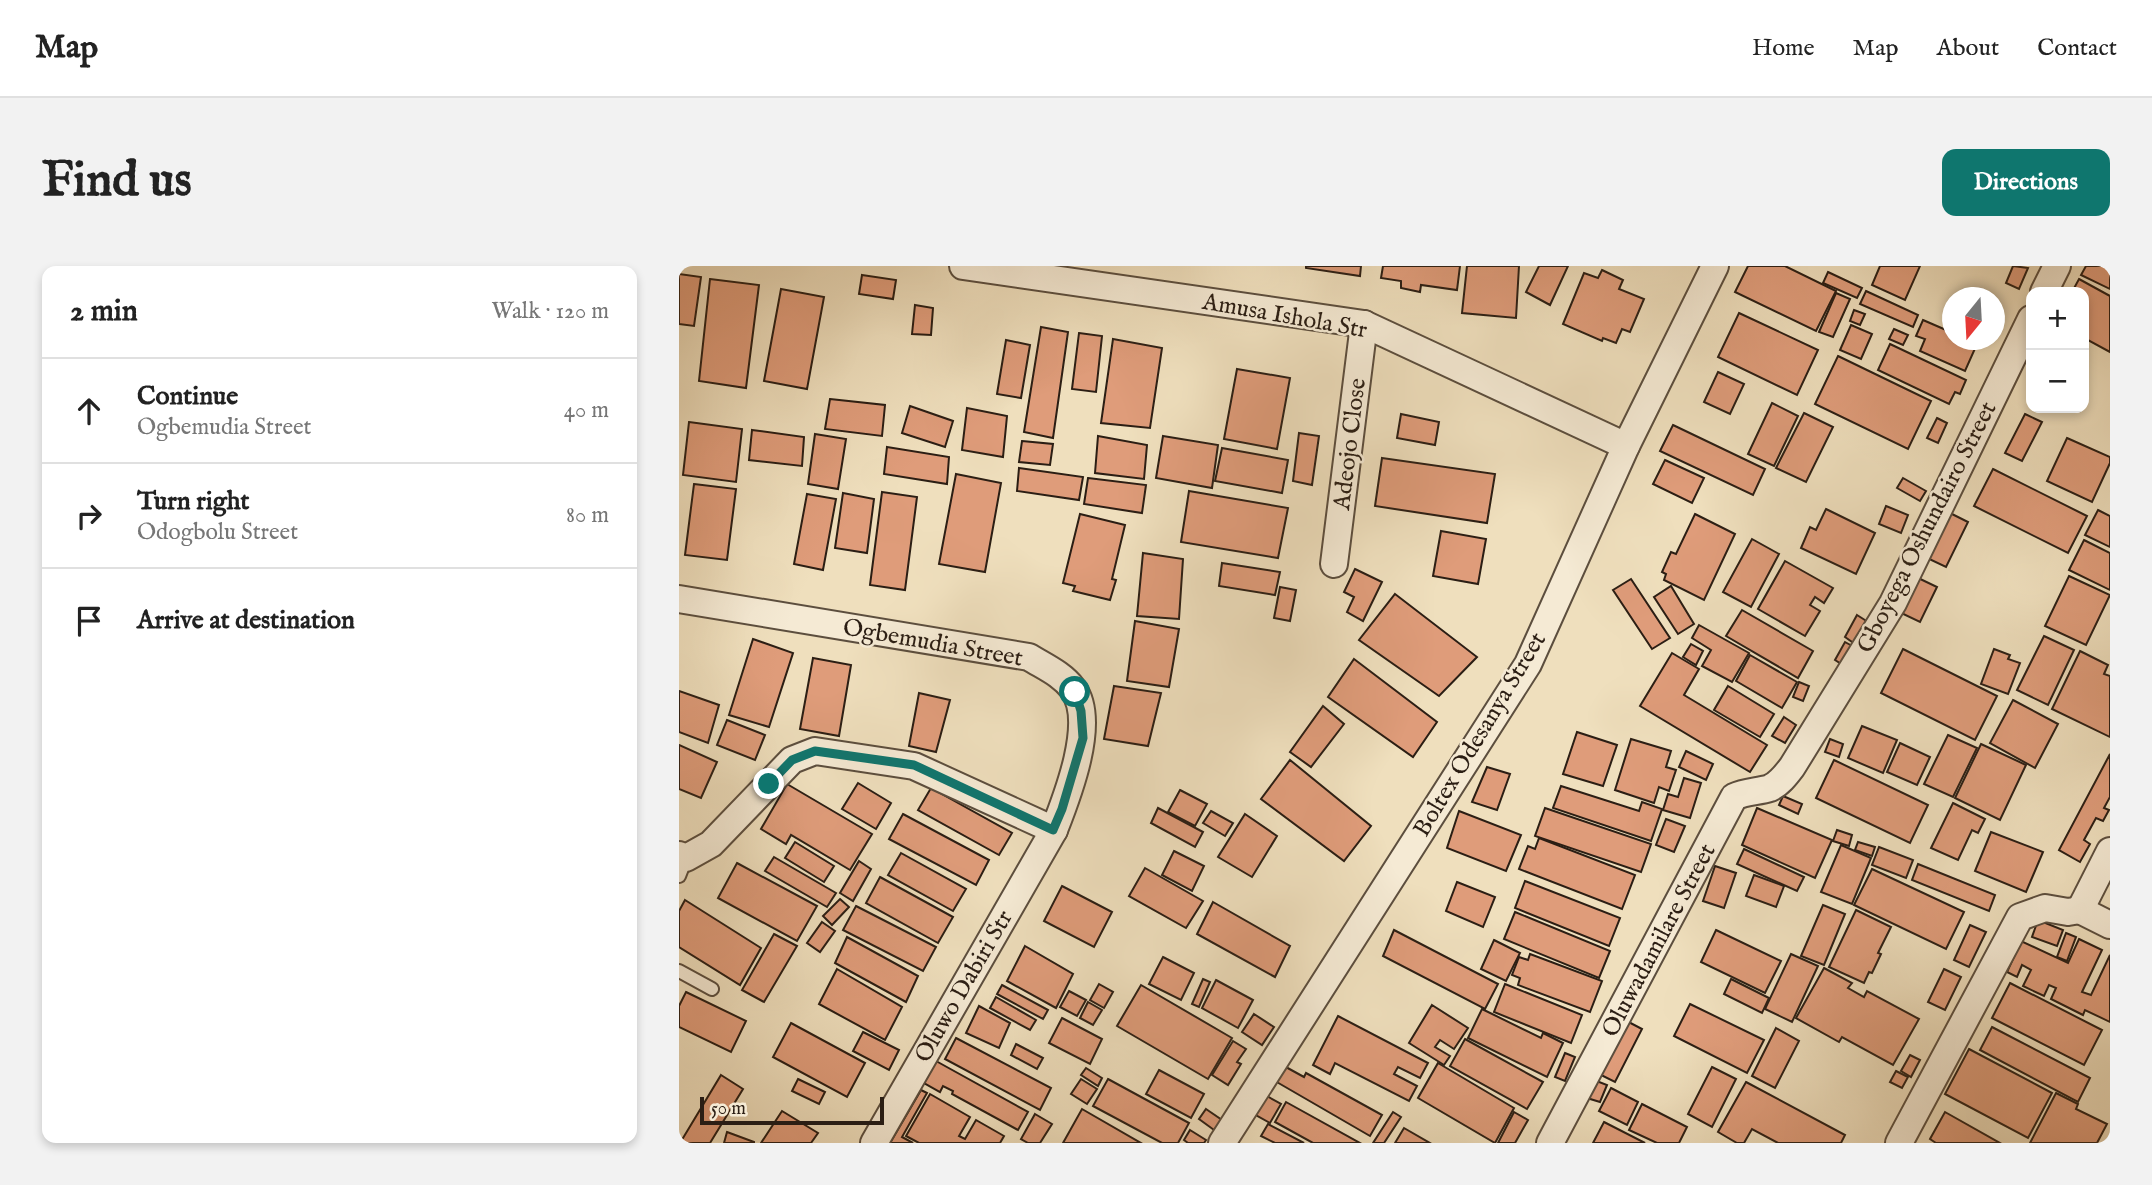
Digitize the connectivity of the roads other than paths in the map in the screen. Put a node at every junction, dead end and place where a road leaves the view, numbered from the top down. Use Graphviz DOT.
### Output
graph roads {
  1 [pos="970,266"];
  2 [pos="1715,266"];
  3 [pos="2057,266"];
  4 [pos="2046,287"];
  5 [pos="1364,324"];
  6 [pos="2026,329"];
  7 [pos="1626,446"];
  8 [pos="1334,564"];
  9 [pos="679,599"];
  10 [pos="1792,767"];
  11 [pos="1053,830"];
  12 [pos="2110,851"];
  13 [pos="681,863"];
  14 [pos="2080,910"];
  15 [pos="2110,925"];
  16 [pos="679,971"];
  17 [pos="712,989"];
  18 [pos="874,1143"];
  19 [pos="1222,1143"];
  20 [pos="1550,1143"];
  21 [pos="1899,1143"];
  1 -- 5 [label="street, Amusa Ishola Str"];
  2 -- 7 [label="street, Boltex Odesanya Street"];
  3 -- 4 [label="street"];
  5 -- 7 [label="street, Amusa Ishola Str"];
  5 -- 8 [label="street, Adeojo Close"];
  6 -- 10 [label="street, Gboyega Oshundairo Street"];
  7 -- 19 [label="street, Boltex Odesanya Street"];
  9 -- 11 [label="street, Ogbemudia Street"];
  10 -- 20 [label="street, Oluwadamilare Street"];
  11 -- 13 [label="street"];
  11 -- 18 [label="street, Oluwo Dabiri Str"];
  12 -- 14 [label="street"];
  14 -- 15 [label="street"];
  14 -- 21 [label="street"];
  16 -- 17 [label="lane"];
}
